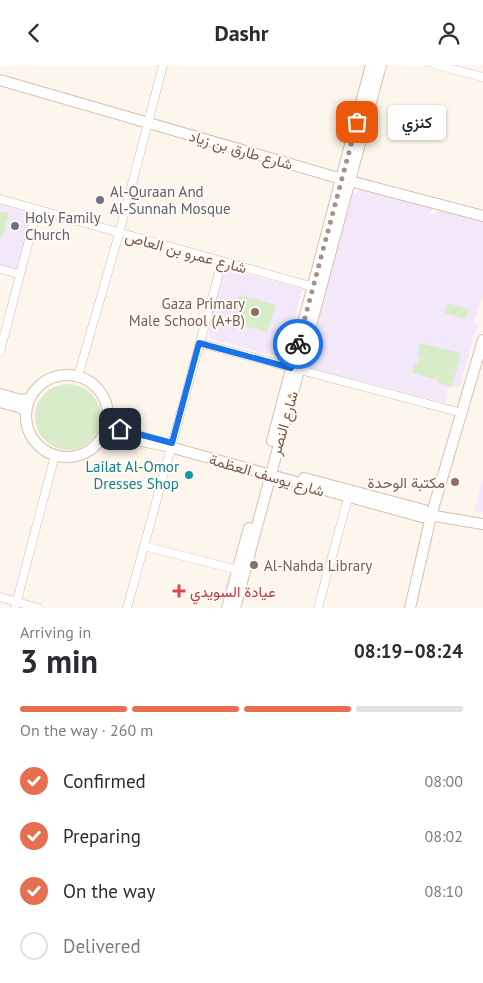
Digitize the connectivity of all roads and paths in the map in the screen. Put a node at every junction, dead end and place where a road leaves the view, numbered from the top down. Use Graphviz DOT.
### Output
graph roads {
  1 [pos="163,65"];
  2 [pos="371,65"];
  3 [pos="381,65"];
  4 [pos="436,65"];
  5 [pos="483,77"];
  6 [pos="0,80"];
  7 [pos="148,122"];
  8 [pos="346,180"];
  9 [pos="0,199"];
  10 [pos="37,209"];
  11 [pos="483,216"];
  12 [pos="119,233"];
  13 [pos="222,262"];
  14 [pos="0,269"];
  15 [pos="19,274"];
  16 [pos="314,287"];
  17 [pos="483,340"];
  18 [pos="199,343"];
  19 [pos="0,352"];
  20 [pos="295,369"];
  21 [pos="78,376"];
  22 [pos="0,394"];
  23 [pos="30,399"];
  24 [pos="0,403"];
  25 [pos="26,411"];
  26 [pos="462,413"];
  27 [pos="108,423"];
  28 [pos="105,433"];
  29 [pos="171,445"];
  30 [pos="55,455"];
  31 [pos="268,471"];
  32 [pos="348,497"];
  33 [pos="432,516"];
  34 [pos="483,524"];
  35 [pos="144,546"];
  36 [pos="238,570"];
  37 [pos="0,597"];
  38 [pos="15,605"];
  39 [pos="38,608"];
  40 [pos="128,608"];
  41 [pos="228,608"];
  42 [pos="236,608"];
  43 [pos="318,608"];
  44 [pos="412,608"];
  1 -- 7 [label="street"];
  2 -- 8 [label="main road, شارع النصر"];
  3 -- 8 [label="main road, شارع النصر"];
  4 -- 5 [label="street"];
  6 -- 7 [label="main road, شارع طارق بن زياد"];
  7 -- 8 [label="main road, شارع طارق بن زياد"];
  7 -- 12 [label="street"];
  8 -- 11 [label="main road, شارع طارق بن زياد"];
  8 -- 16 [label="main road, شارع النصر"];
  8 -- 20 [label="main road, شارع النصر"];
  9 -- 10 [label="street, شارع عمرو بن العاص"];
  10 -- 12 [label="street, شارع عمرو بن العاص"];
  10 -- 15 [label="street"];
  12 -- 13 [label="street, شارع عمرو بن العاص"];
  12 -- 21 [label="street"];
  13 -- 16 [label="street, شارع عمرو بن العاص"];
  13 -- 18 [label="street"];
  14 -- 15 [label="street"];
  15 -- 19 [label="street"];
  16 -- 20 [label="main road, شارع النصر"];
  17 -- 26 [label="main road"];
  18 -- 20 [label="street"];
  18 -- 29 [label="street"];
  20 -- 26 [label="street"];
  20 -- 31 [label="main road, شارع النصر"];
  21 -- 23 [label="main road"];
  21 -- 27 [label="main road"];
  22 -- 23 [label="main road"];
  23 -- 25 [label="main road"];
  24 -- 25 [label="main road"];
  25 -- 30 [label="main road"];
  26 -- 33 [label="main road"];
  27 -- 28 [label="main road"];
  27 -- 29 [label="main road, شارع يوسف العظمة"];
  28 -- 29 [label="main road, شارع يوسف العظمة"];
  28 -- 30 [label="main road"];
  29 -- 31 [label="main road, شارع يوسف العظمة"];
  29 -- 35 [label="street"];
  30 -- 38 [label="street"];
  31 -- 32 [label="main road, شارع يوسف العظمة"];
  31 -- 33 [label="main road, شارع يوسف العظمة"];
  31 -- 36 [label="main road, شارع النصر"];
  31 -- 42 [label="main road, شارع النصر"];
  32 -- 33 [label="main road, شارع يوسف العظمة"];
  32 -- 43 [label="street"];
  33 -- 34 [label="main road, شارع يوسف العظمة"];
  33 -- 44 [label="main road"];
  35 -- 36 [label="street"];
  35 -- 40 [label="street"];
  36 -- 41 [label="main road, شارع النصر"];
  37 -- 38 [label="street"];
  38 -- 39 [label="street"];
}
